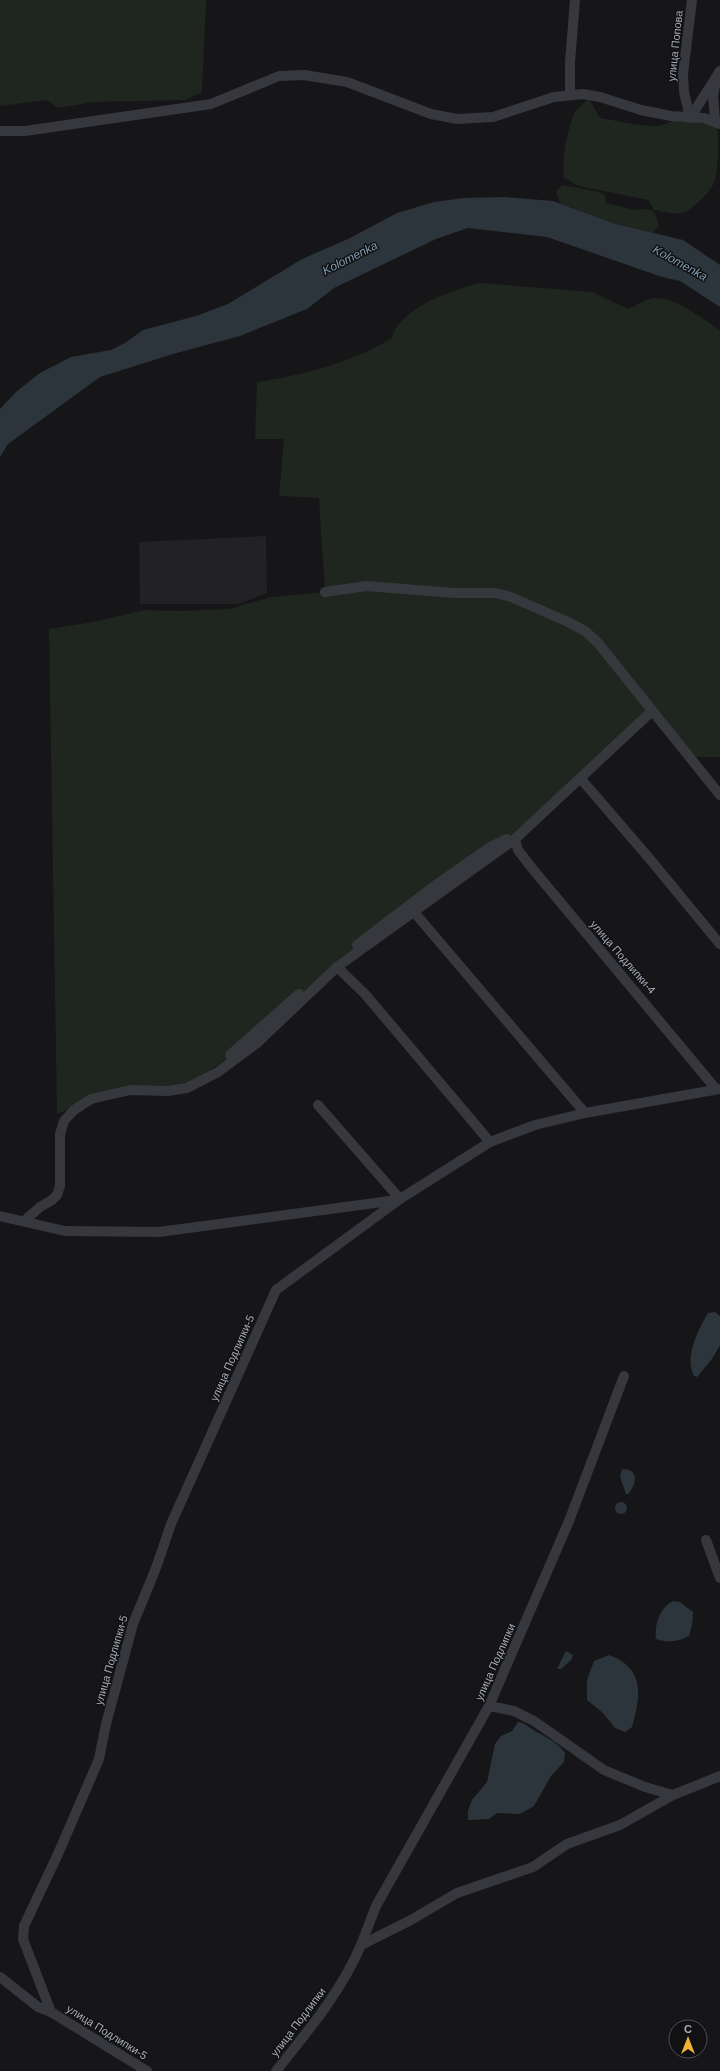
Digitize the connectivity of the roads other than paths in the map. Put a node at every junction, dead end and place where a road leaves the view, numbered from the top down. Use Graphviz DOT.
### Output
graph roads {
  1 [pos="575,0"];
  2 [pos="692,0"];
  3 [pos="719,72"];
  4 [pos="570,94"];
  5 [pos="690,118"];
  6 [pos="717,123"];
  7 [pos="0,131"];
  8 [pos="325,592"];
  9 [pos="652,711"];
  10 [pos="581,780"];
  11 [pos="720,795"];
  12 [pos="518,836"];
  13 [pos="414,912"];
  14 [pos="720,944"];
  15 [pos="337,967"];
  16 [pos="187,1088"];
  17 [pos="718,1089"];
  18 [pos="318,1105"];
  19 [pos="585,1112"];
  20 [pos="490,1142"];
  21 [pos="400,1199"];
  22 [pos="0,1216"];
  23 [pos="24,1221"];
  24 [pos="624,1376"];
  25 [pos="706,1540"];
  26 [pos="720,1578"];
  27 [pos="489,1706"];
  28 [pos="720,1776"];
  29 [pos="673,1795"];
  30 [pos="361,1945"];
  31 [pos="0,1977"];
  32 [pos="51,2012"];
  33 [pos="147,2071"];
  34 [pos="276,2071"];
  1 -- 4 [label="street"];
  2 -- 5 [label="street, улица Попова"];
  3 -- 5 [label="street"];
  3 -- 6 [label="street"];
  4 -- 5 [label="street"];
  4 -- 7 [label="street"];
  5 -- 6 [label="street"];
  8 -- 9 [label="street"];
  9 -- 10 [label="street"];
  9 -- 11 [label="street"];
  10 -- 12 [label="street"];
  10 -- 14 [label="street"];
  12 -- 13 [label="street"];
  12 -- 16 [label="street"];
  12 -- 17 [label="street, улица Подлипки-4"];
  13 -- 15 [label="street"];
  13 -- 19 [label="street"];
  15 -- 16 [label="street"];
  15 -- 20 [label="street"];
  16 -- 23 [label="street"];
  17 -- 19 [label="street, улица Подлипки-4"];
  18 -- 21 [label="street"];
  19 -- 20 [label="street, улица Подлипки-4"];
  20 -- 21 [label="street, улица Подлипки-4"];
  21 -- 23 [label="street"];
  21 -- 32 [label="street, улица Подлипки-5"];
  22 -- 23 [label="street"];
  24 -- 27 [label="street, улица Подлипки"];
  25 -- 26 [label="street"];
  27 -- 29 [label="street"];
  27 -- 30 [label="street, улица Подлипки"];
  28 -- 29 [label="street"];
  29 -- 30 [label="street"];
  30 -- 34 [label="street, улица Подлипки"];
  31 -- 32 [label="street"];
  32 -- 33 [label="street, улица Подлипки-5"];
}
